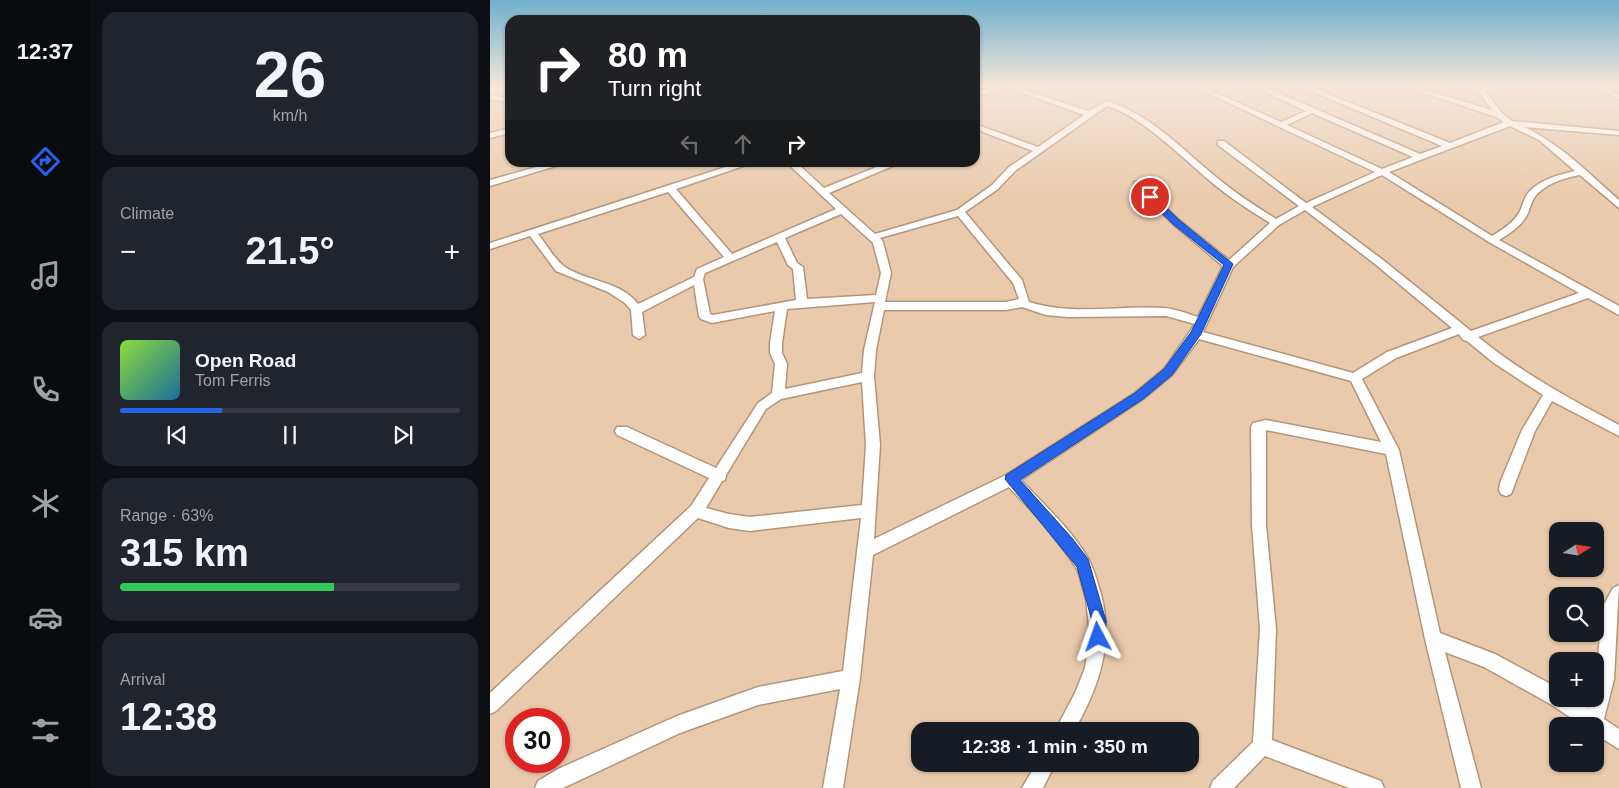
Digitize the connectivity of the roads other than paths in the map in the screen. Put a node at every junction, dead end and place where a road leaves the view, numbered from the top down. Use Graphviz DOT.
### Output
graph roads {
  1 [pos="1075,124"];
  2 [pos="1143,124"];
  3 [pos="1343,124"];
  4 [pos="1395,124"];
  5 [pos="1508,124"];
  6 [pos="1512,124"];
  7 [pos="1518,124"];
  8 [pos="1282,125"];
  9 [pos="980,128"];
  10 [pos="505,132"];
  11 [pos="1619,133"];
  12 [pos="490,136"];
  13 [pos="1221,143"];
  14 [pos="1449,146"];
  15 [pos="1039,150"];
  16 [pos="1419,157"];
  17 [pos="546,167"];
  18 [pos="735,167"];
  19 [pos="796,167"];
  20 [pos="886,167"];
  21 [pos="1382,172"];
  22 [pos="1583,172"];
  23 [pos="490,182"];
  24 [pos="1137,184"];
  25 [pos="670,188"];
  26 [pos="824,192"];
  27 [pos="1619,205"];
  28 [pos="1304,207"];
  29 [pos="842,210"];
  30 [pos="960,212"];
  31 [pos="1276,222"];
  32 [pos="532,232"];
  33 [pos="779,237"];
  34 [pos="874,237"];
  35 [pos="1492,240"];
  36 [pos="490,246"];
  37 [pos="730,258"];
  38 [pos="1229,264"];
  39 [pos="698,279"];
  40 [pos="1588,294"];
  41 [pos="802,302"];
  42 [pos="879,302"];
  43 [pos="1022,303"];
  44 [pos="782,305"];
  45 [pos="1617,306"];
  46 [pos="636,310"];
  47 [pos="1201,322"];
  48 [pos="1463,333"];
  49 [pos="1196,334"];
  50 [pos="639,335"];
  51 [pos="868,376"];
  52 [pos="1355,378"];
  53 [pos="1550,394"];
  54 [pos="778,395"];
  55 [pos="622,430"];
  56 [pos="1619,431"];
  57 [pos="1392,450"];
  58 [pos="720,476"];
  59 [pos="1011,479"];
  60 [pos="1506,490"];
  61 [pos="696,511"];
  62 [pos="868,511"];
  63 [pos="866,551"];
  64 [pos="1619,593"];
  65 [pos="1433,639"];
  66 [pos="851,678"];
  67 [pos="1549,693"];
  68 [pos="490,704"];
  69 [pos="1572,707"];
  70 [pos="1588,717"];
  71 [pos="1595,717"];
  72 [pos="1069,722"];
  73 [pos="1604,729"];
  74 [pos="1619,740"];
  75 [pos="1262,746"];
  76 [pos="1041,772"];
  77 [pos="1364,786"];
  78 [pos="545,788"];
  79 [pos="833,788"];
  80 [pos="1032,788"];
  81 [pos="1220,788"];
  82 [pos="1470,788"];
  1 -- 15 [label="street"];
  2 -- 31 [label="street"];
  3 -- 16 [label="street"];
  4 -- 14 [label="street"];
  5 -- 14 [label="street"];
  6 -- 22 [label="street"];
  7 -- 11 [label="street"];
  8 -- 21 [label="street"];
  9 -- 15 [label="street"];
  10 -- 12 [label="street"];
  13 -- 28 [label="street"];
  14 -- 16 [label="street"];
  15 -- 30 [label="street"];
  16 -- 21 [label="street"];
  17 -- 23 [label="street"];
  18 -- 25 [label="street"];
  19 -- 26 [label="street"];
  20 -- 26 [label="street"];
  21 -- 28 [label="street"];
  21 -- 35 [label="street"];
  22 -- 27 [label="street"];
  22 -- 35 [label="street"];
  24 -- 38 [label="street"];
  25 -- 32 [label="street"];
  25 -- 37 [label="street"];
  26 -- 29 [label="street"];
  28 -- 31 [label="street"];
  28 -- 48 [label="street"];
  29 -- 33 [label="street"];
  29 -- 34 [label="street"];
  30 -- 34 [label="street"];
  30 -- 43 [label="street"];
  31 -- 38 [label="street"];
  32 -- 36 [label="street"];
  32 -- 46 [label="street"];
  33 -- 37 [label="street"];
  33 -- 41 [label="street"];
  34 -- 42 [label="street"];
  35 -- 40 [label="street"];
  37 -- 39 [label="street"];
  38 -- 47 [label="street"];
  39 -- 44 [label="street"];
  39 -- 46 [label="street"];
  40 -- 45 [label="street"];
  40 -- 48 [label="street"];
  41 -- 42 [label="street"];
  41 -- 44 [label="street"];
  42 -- 43 [label="street"];
  42 -- 51 [label="street"];
  43 -- 47 [label="street"];
  44 -- 54 [label="street"];
  46 -- 50 [label="street"];
  47 -- 49 [label="street"];
  48 -- 52 [label="street"];
  48 -- 53 [label="street"];
  49 -- 52 [label="street"];
  49 -- 59 [label="street"];
  51 -- 54 [label="street"];
  51 -- 62 [label="street"];
  52 -- 57 [label="street"];
  53 -- 56 [label="street"];
  53 -- 60 [label="street"];
  54 -- 58 [label="street"];
  55 -- 58 [label="street"];
  57 -- 65 [label="street"];
  57 -- 75 [label="street"];
  58 -- 61 [label="street"];
  59 -- 63 [label="street"];
  59 -- 72 [label="street"];
  61 -- 62 [label="street"];
  61 -- 68 [label="street"];
  62 -- 63 [label="street"];
  63 -- 66 [label="street"];
  64 -- 71 [label="street"];
  65 -- 67 [label="street"];
  65 -- 82 [label="street"];
  66 -- 78 [label="street"];
  66 -- 79 [label="street"];
  69 -- 70 [label="street"];
  73 -- 74 [label="street"];
  75 -- 77 [label="street"];
  75 -- 81 [label="street"];
  76 -- 80 [label="street"];
}
